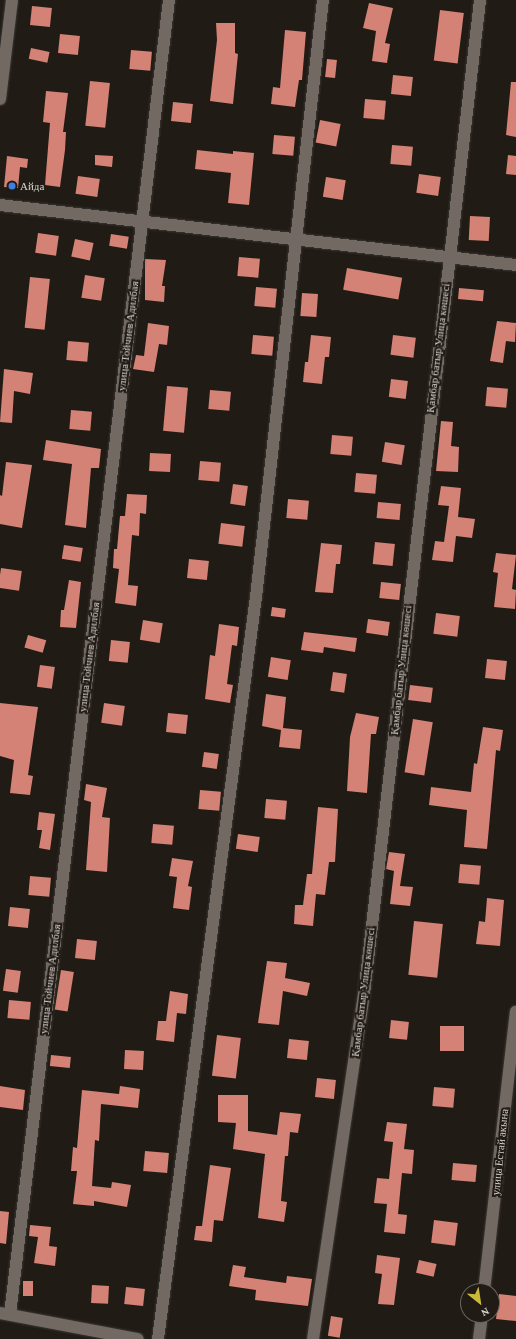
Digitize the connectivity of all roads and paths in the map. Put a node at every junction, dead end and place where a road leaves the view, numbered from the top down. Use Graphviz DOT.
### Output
graph roads {
  1 [pos="12,0"];
  2 [pos="168,0"];
  3 [pos="323,0"];
  4 [pos="480,0"];
  5 [pos="0,99"];
  6 [pos="0,205"];
  7 [pos="142,220"];
  8 [pos="295,239"];
  9 [pos="449,258"];
  10 [pos="516,265"];
  11 [pos="516,1012"];
  12 [pos="485,1283"];
  13 [pos="5,1314"];
  14 [pos="481,1323"];
  15 [pos="138,1339"];
  16 [pos="158,1339"];
  17 [pos="313,1339"];
  18 [pos="479,1339"];
  1 -- 5 [label="street"];
  2 -- 7 [label="street, улица Тойчиев Адилбая"];
  3 -- 8 [label="street"];
  4 -- 9 [label="street, Қамбар батыр Улица көшесі"];
  6 -- 7 [label="street"];
  7 -- 8 [label="street"];
  7 -- 13 [label="street, улица Тойчиев Адилбая"];
  8 -- 9 [label="street"];
  8 -- 16 [label="street"];
  9 -- 10 [label="street"];
  9 -- 17 [label="street, Қамбар батыр Улица көшесі"];
  11 -- 12 [label="street, улица Естай акына"];
  13 -- 15 [label="street"];
  14 -- 18 [label="street"];
}
